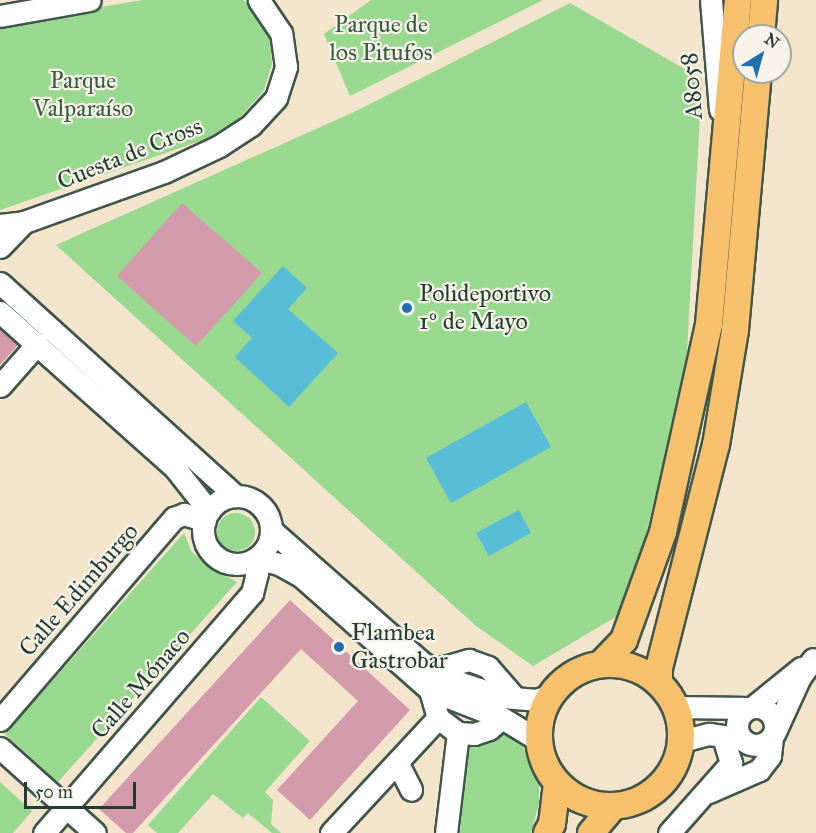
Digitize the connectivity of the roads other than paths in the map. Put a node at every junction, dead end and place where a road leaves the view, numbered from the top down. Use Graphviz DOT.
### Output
graph roads {
  1 [pos="90,0"];
  2 [pos="259,0"];
  3 [pos="711,0"];
  4 [pos="738,0"];
  5 [pos="764,0"];
  6 [pos="0,16"];
  7 [pos="762,24"];
  8 [pos="757,84"];
  9 [pos="725,167"];
  10 [pos="24,222"];
  11 [pos="0,225"];
  12 [pos="0,247"];
  13 [pos="0,283"];
  14 [pos="0,312"];
  15 [pos="37,344"];
  16 [pos="0,386"];
  17 [pos="236,496"];
  18 [pos="207,516"];
  19 [pos="271,530"];
  20 [pos="253,560"];
  21 [pos="814,658"];
  22 [pos="601,664"];
  23 [pos="435,681"];
  24 [pos="659,681"];
  25 [pos="551,695"];
  26 [pos="676,707"];
  27 [pos="751,707"];
  28 [pos="438,718"];
  29 [pos="502,718"];
  30 [pos="0,720"];
  31 [pos="458,732"];
  32 [pos="773,736"];
  33 [pos="732,738"];
  34 [pos="538,740"];
  35 [pos="682,741"];
  36 [pos="0,748"];
  37 [pos="397,762"];
  38 [pos="557,783"];
  39 [pos="411,789"];
  40 [pos="701,796"];
  41 [pos="614,807"];
  42 [pos="67,808"];
  43 [pos="44,833"];
  44 [pos="96,833"];
  45 [pos="331,833"];
  46 [pos="446,833"];
  47 [pos="547,833"];
  48 [pos="591,833"];
  49 [pos="669,833"];
  1 -- 6 [label="street"];
  2 -- 10 [label="street, Cuesta de Cross"];
  3 -- 9 [label="street, A8058"];
  4 -- 9 [label="main road"];
  5 -- 7 [label="main road"];
  8 -- 24 [label="main road"];
  9 -- 22 [label="main road"];
  10 -- 11 [label="street, Cuesta de Cross"];
  10 -- 12 [label="street, Cuesta de Cross"];
  13 -- 17 [label="street"];
  14 -- 15 [label="street"];
  15 -- 16 [label="street"];
  15 -- 18 [label="street"];
  17 -- 18 [label="street"];
  17 -- 19 [label="street"];
  18 -- 20 [label="street"];
  18 -- 30 [label="street, Calle Edimburgo"];
  19 -- 20 [label="street"];
  19 -- 23 [label="street"];
  20 -- 23 [label="street"];
  20 -- 42 [label="street, Calle Mónaco"];
  21 -- 27 [label="street"];
  21 -- 32 [label="street"];
  22 -- 24 [label="main road"];
  22 -- 25 [label="main road"];
  23 -- 25 [label="street"];
  23 -- 28 [label="street"];
  23 -- 29 [label="street"];
  24 -- 26 [label="main road"];
  25 -- 34 [label="main road"];
  26 -- 27 [label="street"];
  26 -- 35 [label="main road"];
  27 -- 32 [label="street"];
  27 -- 33 [label="street"];
  28 -- 31 [label="street"];
  28 -- 37 [label="street"];
  29 -- 31 [label="street"];
  29 -- 34 [label="street"];
  31 -- 46 [label="street"];
  32 -- 33 [label="street"];
  32 -- 40 [label="street"];
  33 -- 35 [label="street"];
  33 -- 40 [label="street"];
  34 -- 38 [label="main road"];
  35 -- 41 [label="main road"];
  36 -- 42 [label="street"];
  37 -- 39 [label="street"];
  37 -- 45 [label="street"];
  38 -- 41 [label="main road"];
  38 -- 47 [label="main road"];
  40 -- 49 [label="street"];
  41 -- 48 [label="main road"];
  42 -- 43 [label="street, Calle Mónaco"];
  42 -- 44 [label="street"];
}
